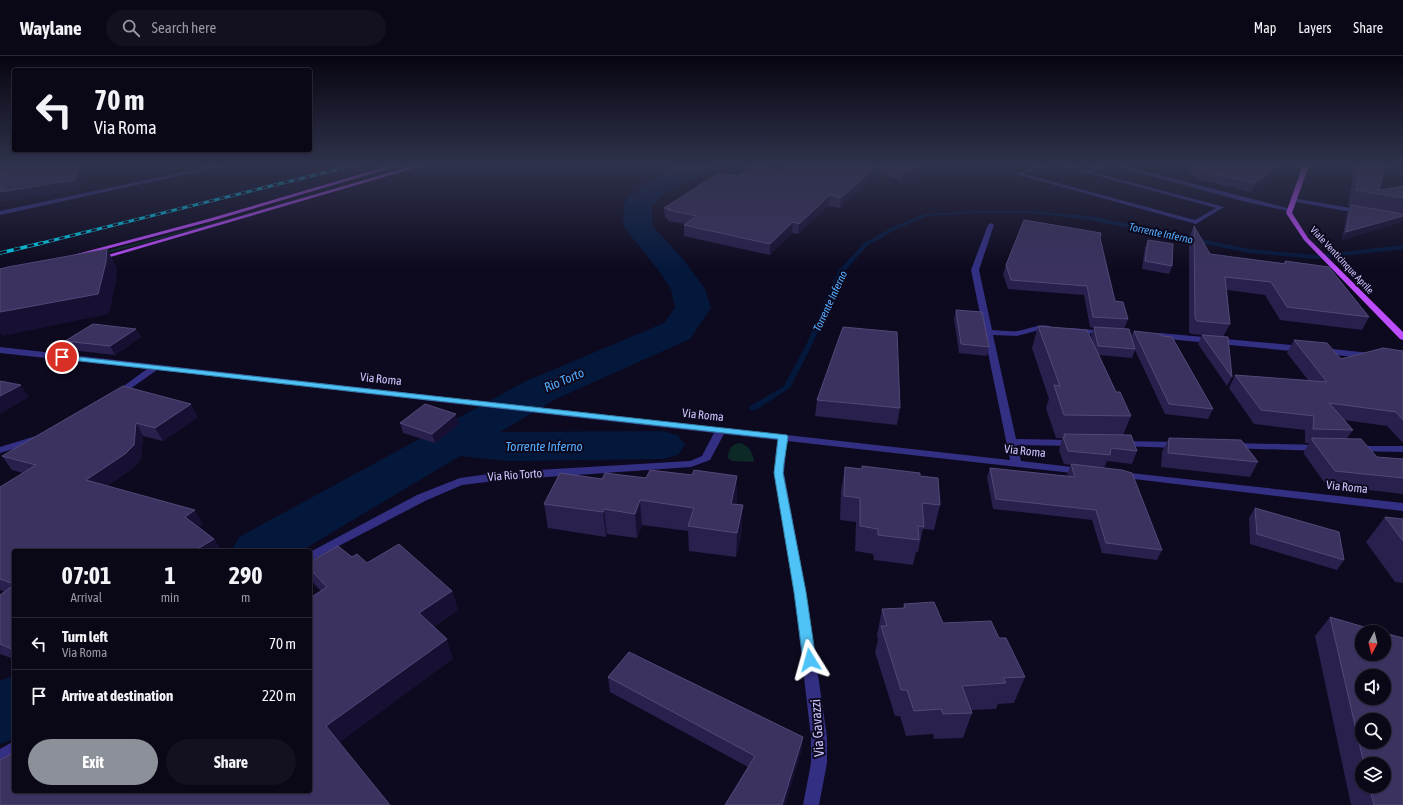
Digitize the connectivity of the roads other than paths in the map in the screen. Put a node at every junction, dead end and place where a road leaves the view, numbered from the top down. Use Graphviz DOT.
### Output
graph roads {
  1 [pos="61,200"];
  2 [pos="279,200"];
  3 [pos="302,200"];
  4 [pos="1114,200"];
  5 [pos="1194,200"];
  6 [pos="1245,200"];
  7 [pos="1293,200"];
  8 [pos="1288,209"];
  9 [pos="0,213"];
  10 [pos="1373,214"];
  11 [pos="991,225"];
  12 [pos="60,259"];
  13 [pos="88,262"];
  14 [pos="988,332"];
  15 [pos="1115,333"];
  16 [pos="1153,336"];
  17 [pos="1403,337"];
  18 [pos="0,350"];
  19 [pos="1380,358"];
  20 [pos="156,367"];
  21 [pos="106,402"];
  22 [pos="721,430"];
  23 [pos="46,436"];
  24 [pos="783,437"];
  25 [pos="1012,442"];
  26 [pos="1083,444"];
  27 [pos="1115,444"];
  28 [pos="1194,446"];
  29 [pos="1226,446"];
  30 [pos="1329,448"];
  31 [pos="1345,448"];
  32 [pos="1403,449"];
  33 [pos="0,450"];
  34 [pos="1016,463"];
  35 [pos="1095,472"];
  36 [pos="1110,474"];
  37 [pos="1403,507"];
  38 [pos="312,556"];
  39 [pos="12,749"];
  40 [pos="0,758"];
  41 [pos="811,805"];
  1 -- 9 [label="street"];
  2 -- 12 [label="main road"];
  3 -- 13 [label="main road"];
  4 -- 5 [label="street"];
  6 -- 8 [label="street"];
  7 -- 8 [label="main road"];
  7 -- 10 [label="street"];
  8 -- 17 [label="main road, Viale Venticinque Aprile"];
  11 -- 14 [label="street"];
  14 -- 15 [label="street"];
  14 -- 25 [label="street"];
  16 -- 19 [label="street"];
  18 -- 20 [label="street, Via Roma"];
  20 -- 21 [label="street"];
  20 -- 22 [label="street, Via Roma"];
  22 -- 24 [label="street, Via Roma"];
  22 -- 38 [label="street, Via Rio Torto"];
  23 -- 33 [label="street"];
  24 -- 34 [label="street, Via Roma"];
  24 -- 41 [label="street, Via Gavazzi"];
  25 -- 26 [label="street"];
  25 -- 34 [label="street"];
  27 -- 28 [label="street"];
  29 -- 30 [label="street"];
  31 -- 32 [label="street"];
  34 -- 35 [label="street, Via Roma"];
  36 -- 37 [label="street, Via Roma"];
  39 -- 40 [label="street"];
}
